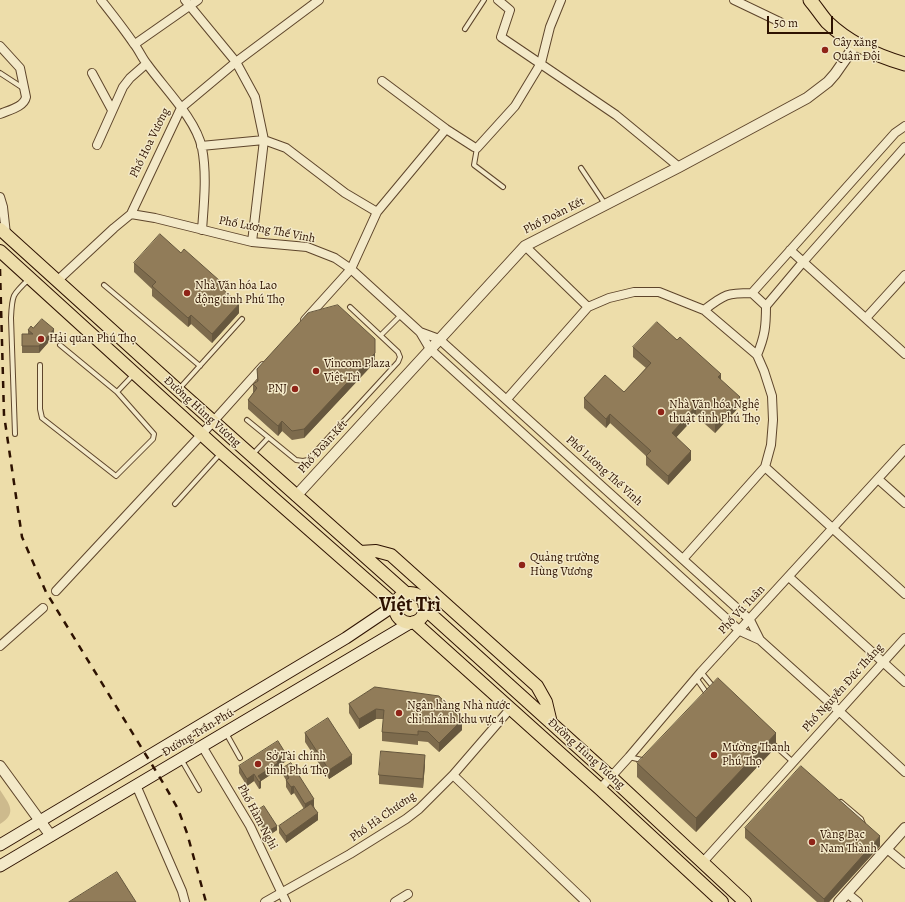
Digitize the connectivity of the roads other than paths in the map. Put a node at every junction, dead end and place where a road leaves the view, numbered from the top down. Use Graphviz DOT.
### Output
graph roads {
  1 [pos="101,0"];
  2 [pos="198,0"];
  3 [pos="319,0"];
  4 [pos="484,0"];
  5 [pos="498,0"];
  6 [pos="561,0"];
  7 [pos="734,0"];
  8 [pos="810,0"];
  9 [pos="187,3"];
  10 [pos="780,22"];
  11 [pos="465,29"];
  12 [pos="135,44"];
  13 [pos="856,44"];
  14 [pos="0,46"];
  15 [pos="236,62"];
  16 [pos="541,63"];
  17 [pos="146,64"];
  18 [pos="905,64"];
  19 [pos="0,73"];
  20 [pos="92,73"];
  21 [pos="382,81"];
  22 [pos="25,90"];
  23 [pos="181,108"];
  24 [pos="112,110"];
  25 [pos="0,113"];
  26 [pos="905,126"];
  27 [pos="446,129"];
  28 [pos="264,140"];
  29 [pos="97,146"];
  30 [pos="201,146"];
  31 [pos="905,147"];
  32 [pos="477,148"];
  33 [pos="581,168"];
  34 [pos="679,168"];
  35 [pos="503,187"];
  36 [pos="0,197"];
  37 [pos="605,205"];
  38 [pos="377,212"];
  39 [pos="131,214"];
  40 [pos="202,230"];
  41 [pos="3,231"];
  42 [pos="252,242"];
  43 [pos="524,246"];
  44 [pos="790,250"];
  45 [pos="0,251"];
  46 [pos="803,262"];
  47 [pos="351,269"];
  48 [pos="905,275"];
  49 [pos="30,279"];
  50 [pos="57,282"];
  51 [pos="104,285"];
  52 [pos="752,293"];
  53 [pos="766,306"];
  54 [pos="350,307"];
  55 [pos="588,307"];
  56 [pos="704,310"];
  57 [pos="401,314"];
  58 [pos="866,318"];
  59 [pos="242,319"];
  60 [pos="298,328"];
  61 [pos="420,332"];
  62 [pos="381,335"];
  63 [pos="439,339"];
  64 [pos="60,345"];
  65 [pos="430,349"];
  66 [pos="905,354"];
  67 [pos="757,355"];
  68 [pos="271,357"];
  69 [pos="40,365"];
  70 [pos="200,366"];
  71 [pos="135,374"];
  72 [pos="178,390"];
  73 [pos="117,392"];
  74 [pos="506,399"];
  75 [pos="247,420"];
  76 [pos="213,422"];
  77 [pos="15,434"];
  78 [pos="202,434"];
  79 [pos="268,438"];
  80 [pos="905,449"];
  81 [pos="221,452"];
  82 [pos="252,456"];
  83 [pos="765,467"];
  84 [pos="878,479"];
  85 [pos="595,480"];
  86 [pos="585,490"];
  87 [pos="296,496"];
  88 [pos="905,503"];
  89 [pos="175,504"];
  90 [pos="832,529"];
  91 [pos="360,552"];
  92 [pos="683,559"];
  93 [pos="789,577"];
  94 [pos="56,591"];
  95 [pos="406,593"];
  96 [pos="905,594"];
  97 [pos="395,605"];
  98 [pos="43,608"];
  99 [pos="425,609"];
  100 [pos="750,620"];
  101 [pos="412,623"];
  102 [pos="740,630"];
  103 [pos="905,638"];
  104 [pos="760,640"];
  105 [pos="0,646"];
  106 [pos="883,662"];
  107 [pos="698,675"];
  108 [pos="905,682"];
  109 [pos="718,692"];
  110 [pos="709,701"];
  111 [pos="510,708"];
  112 [pos="839,711"];
  113 [pos="551,723"];
  114 [pos="225,732"];
  115 [pos="771,742"];
  116 [pos="202,746"];
  117 [pos="628,757"];
  118 [pos="181,758"];
  119 [pos="240,758"];
  120 [pos="652,762"];
  121 [pos="793,762"];
  122 [pos="0,766"];
  123 [pos="905,772"];
  124 [pos="453,775"];
  125 [pos="611,777"];
  126 [pos="136,785"];
  127 [pos="600,789"];
  128 [pos="199,790"];
  129 [pos="838,799"];
  130 [pos="40,820"];
  131 [pos="905,828"];
  132 [pos="862,830"];
  133 [pos="51,836"];
  134 [pos="0,845"];
  135 [pos="880,852"];
  136 [pos="703,862"];
  137 [pos="905,864"];
  138 [pos="0,866"];
  139 [pos="847,893"];
  140 [pos="282,894"];
  141 [pos="408,894"];
  142 [pos="185,902"];
  143 [pos="265,902"];
  144 [pos="286,902"];
  145 [pos="395,902"];
  146 [pos="586,902"];
  147 [pos="722,902"];
  148 [pos="745,902"];
  149 [pos="839,902"];
  150 [pos="858,902"];
  1 -- 12 [label="street"];
  2 -- 9 [label="street"];
  3 -- 15 [label="street, Phố Hoa Vương"];
  4 -- 11 [label="lane"];
  5 -- 16 [label="street"];
  6 -- 16 [label="street"];
  7 -- 10 [label="street"];
  8 -- 13 [label="highway"];
  9 -- 12 [label="street"];
  9 -- 15 [label="street"];
  12 -- 17 [label="street"];
  13 -- 18 [label="highway"];
  13 -- 34 [label="street, Phố Đoàn Kết"];
  14 -- 22 [label="street"];
  15 -- 23 [label="street, Phố Hoa Vương"];
  15 -- 28 [label="street"];
  16 -- 32 [label="street"];
  16 -- 34 [label="street"];
  17 -- 23 [label="street"];
  17 -- 24 [label="street"];
  19 -- 22 [label="lane"];
  20 -- 24 [label="street"];
  21 -- 27 [label="street"];
  22 -- 25 [label="street"];
  23 -- 30 [label="street"];
  23 -- 39 [label="street, Phố Hoa Vương"];
  24 -- 29 [label="street"];
  26 -- 44 [label="street"];
  27 -- 32 [label="street"];
  27 -- 38 [label="street"];
  28 -- 30 [label="street"];
  28 -- 38 [label="street"];
  28 -- 42 [label="street"];
  30 -- 40 [label="street"];
  31 -- 46 [label="street"];
  32 -- 35 [label="lane"];
  33 -- 37 [label="lane"];
  34 -- 37 [label="street, Phố Đoàn Kết"];
  36 -- 41 [label="street"];
  37 -- 43 [label="street, Phố Đoàn Kết"];
  38 -- 47 [label="street"];
  39 -- 40 [label="street, Phố Lương Thế Vinh"];
  39 -- 50 [label="street, Phố Hoa Vương"];
  40 -- 42 [label="street, Phố Lương Thế Vinh"];
  41 -- 50 [label="main road, Đường Hùng Vương"];
  42 -- 47 [label="street, Phố Lương Thế Vinh"];
  43 -- 55 [label="street"];
  43 -- 63 [label="street, Phố Đoàn Kết"];
  44 -- 46 [label="street"];
  44 -- 52 [label="street"];
  45 -- 49 [label="main road, Đường Hùng Vương"];
  46 -- 53 [label="street"];
  46 -- 58 [label="street"];
  47 -- 57 [label="street, Phố Lương Thế Vinh"];
  47 -- 60 [label="street"];
  48 -- 58 [label="street"];
  49 -- 71 [label="main road, Đường Hùng Vương"];
  49 -- 77 [label="lane"];
  50 -- 72 [label="main road, Đường Hùng Vương"];
  51 -- 70 [label="lane"];
  52 -- 53 [label="street"];
  52 -- 56 [label="street"];
  53 -- 67 [label="street"];
  54 -- 62 [label="lane"];
  55 -- 56 [label="street"];
  55 -- 74 [label="street"];
  56 -- 67 [label="street"];
  57 -- 61 [label="street, Phố Lương Thế Vinh"];
  57 -- 62 [label="lane"];
  58 -- 66 [label="street"];
  59 -- 70 [label="lane"];
  61 -- 63 [label="street, Phố Lương Thế Vinh"];
  61 -- 65 [label="street, Phố Lương Thế Vinh"];
  62 -- 79 [label="lane"];
  63 -- 65 [label="street, Phố Đoàn Kết"];
  63 -- 74 [label="street, Phố Lương Thế Vinh"];
  64 -- 73 [label="lane"];
  65 -- 86 [label="street, Phố Lương Thế Vinh"];
  65 -- 87 [label="street, Phố Đoàn Kết"];
  67 -- 83 [label="street"];
  68 -- 76 [label="street"];
  69 -- 73 [label="lane"];
  70 -- 72 [label="lane"];
  71 -- 73 [label="lane"];
  71 -- 78 [label="main road, Đường Hùng Vương"];
  72 -- 76 [label="main road, Đường Hùng Vương"];
  74 -- 85 [label="street, Phố Lương Thế Vinh"];
  75 -- 79 [label="lane"];
  76 -- 78 [label="street"];
  76 -- 82 [label="main road, Đường Hùng Vương"];
  78 -- 81 [label="main road, Đường Hùng Vương"];
  78 -- 94 [label="street"];
  79 -- 82 [label="lane"];
  80 -- 84 [label="street, Phố Vũ Tuân"];
  81 -- 89 [label="lane"];
  81 -- 97 [label="main road, Đường Hùng Vương"];
  82 -- 87 [label="main road, Đường Hùng Vương"];
  83 -- 90 [label="street"];
  83 -- 92 [label="street"];
  84 -- 88 [label="street"];
  84 -- 90 [label="street, Phố Vũ Tuân"];
  85 -- 86 [label="street"];
  85 -- 92 [label="street, Phố Lương Thế Vinh"];
  86 -- 102 [label="street, Phố Lương Thế Vinh"];
  87 -- 91 [label="main road, Đường Hùng Vương"];
  90 -- 93 [label="street, Phố Vũ Tuân"];
  90 -- 96 [label="street"];
  91 -- 95 [label="main road, Đường Hùng Vương"];
  91 -- 113 [label="main road"];
  92 -- 100 [label="street, Phố Lương Thế Vinh"];
  93 -- 100 [label="street, Phố Vũ Tuân"];
  93 -- 106 [label="street"];
  95 -- 97 [label="main road"];
  95 -- 99 [label="main road"];
  97 -- 101 [label="main road"];
  97 -- 130 [label="main road, Đường Trần Phú"];
  98 -- 105 [label="street"];
  99 -- 101 [label="main road"];
  99 -- 113 [label="main road, Đường Hùng Vương"];
  100 -- 102 [label="street, Phố Vũ Tuân"];
  100 -- 104 [label="street, Phố Lương Thế Vinh"];
  101 -- 111 [label="main road, Đường Hùng Vương"];
  101 -- 114 [label="main road, Đường Trần Phú"];
  102 -- 104 [label="street, Phố Lương Thế Vinh"];
  102 -- 107 [label="street, Phố Vũ Tuân"];
  103 -- 106 [label="street, Phố Nguyễn Đức Thắng"];
  104 -- 112 [label="street, Phố Lương Thế Vinh"];
  106 -- 108 [label="street"];
  106 -- 112 [label="street, Phố Nguyễn Đức Thắng"];
  107 -- 109 [label="lane"];
  107 -- 110 [label="lane"];
  107 -- 117 [label="street, Phố Vũ Tuân"];
  111 -- 124 [label="street, Phố Hà Chương"];
  111 -- 127 [label="main road, Đường Hùng Vương"];
  112 -- 121 [label="street, Phố Nguyễn Đức Thắng"];
  112 -- 123 [label="street, Phố Lương Thế Vinh"];
  113 -- 125 [label="main road, Đường Hùng Vương"];
  114 -- 116 [label="main road, Đường Trần Phú"];
  114 -- 119 [label="lane"];
  115 -- 121 [label="lane"];
  116 -- 118 [label="main road, Đường Trần Phú"];
  116 -- 140 [label="street, Phố Hàm Nghi"];
  117 -- 120 [label="lane"];
  117 -- 125 [label="street, Phố Vũ Tuân"];
  118 -- 126 [label="main road, Đường Trần Phú"];
  118 -- 128 [label="lane"];
  121 -- 136 [label="street, Phố Nguyễn Đức Thắng"];
  122 -- 130 [label="street"];
  124 -- 140 [label="street, Phố Hà Chương"];
  124 -- 146 [label="street"];
  125 -- 127 [label="street, Phố Vũ Tuân"];
  125 -- 136 [label="main road, Đường Hùng Vương"];
  126 -- 133 [label="main road, Đường Trần Phú"];
  126 -- 142 [label="street"];
  127 -- 147 [label="main road, Đường Hùng Vương"];
  129 -- 132 [label="lane"];
  130 -- 133 [label="street"];
  130 -- 134 [label="main road, Đường Trần Phú"];
  131 -- 135 [label="street"];
  133 -- 138 [label="main road, Đường Trần Phú"];
  135 -- 137 [label="street"];
  135 -- 139 [label="street"];
  136 -- 148 [label="main road, Đường Hùng Vương"];
  139 -- 149 [label="street"];
  139 -- 150 [label="street"];
  140 -- 143 [label="street, Phố Hà Chương"];
  140 -- 144 [label="street, Phố Hàm Nghi"];
  141 -- 145 [label="street"];
}
